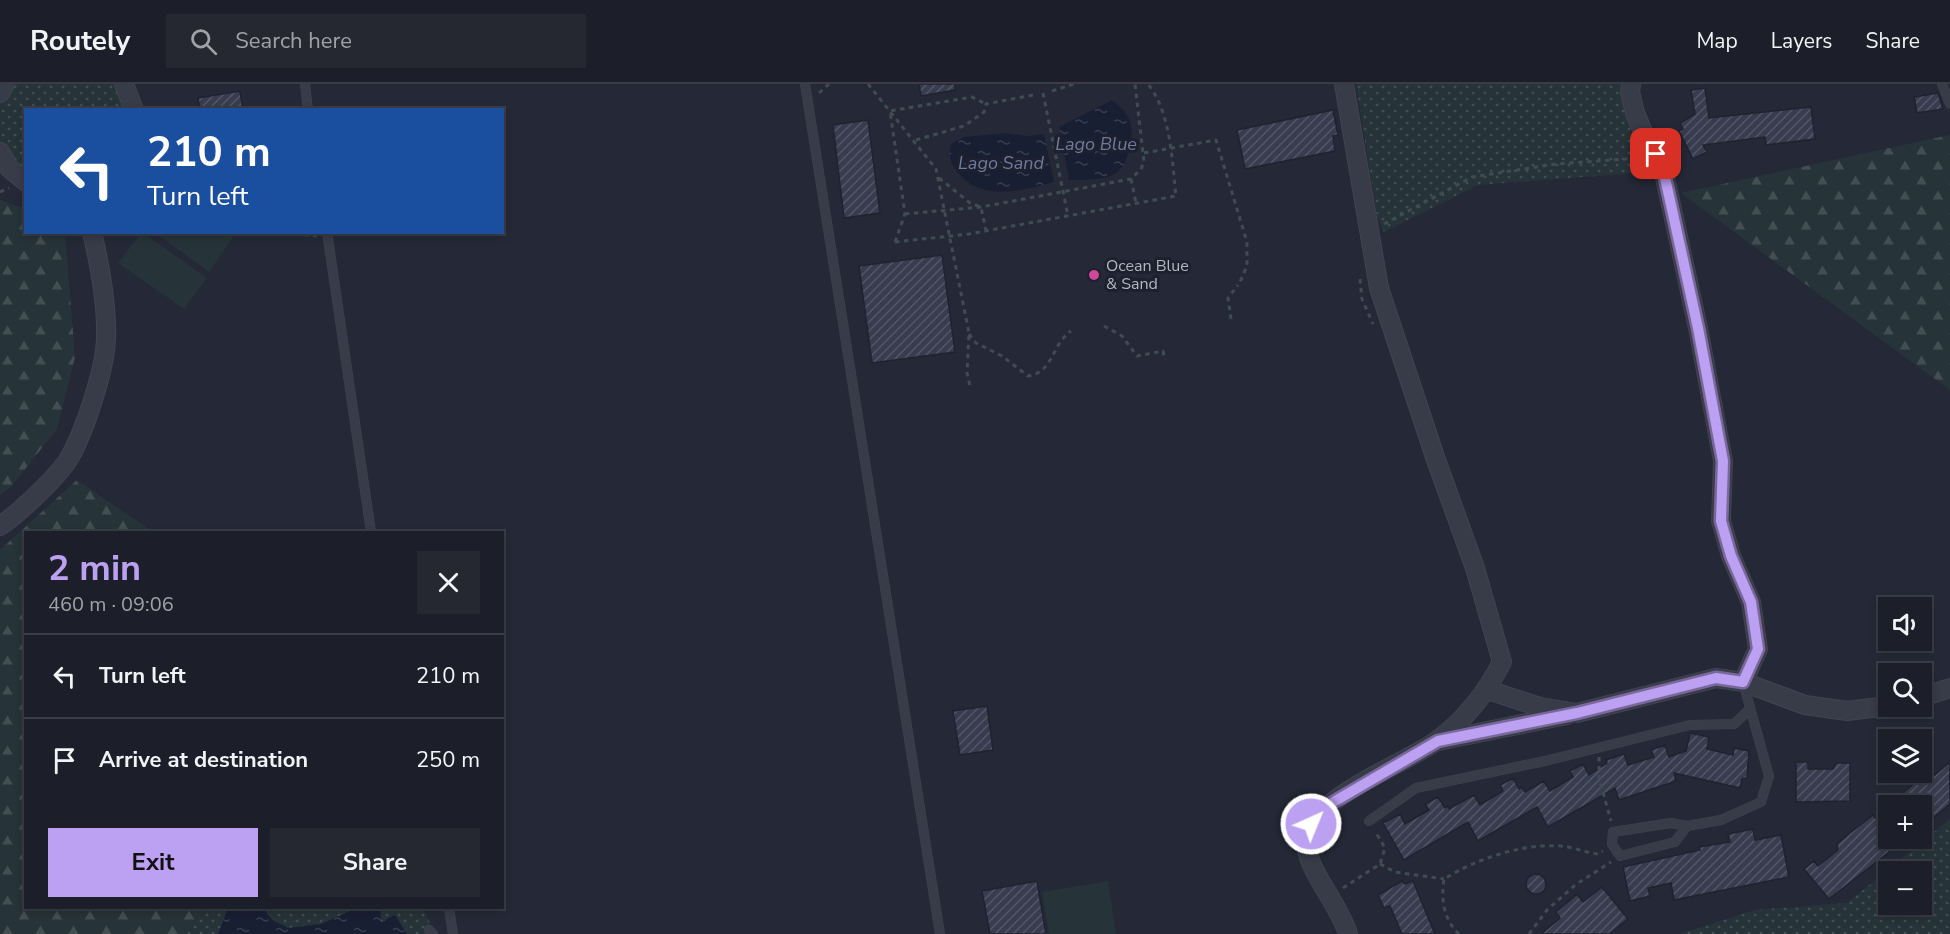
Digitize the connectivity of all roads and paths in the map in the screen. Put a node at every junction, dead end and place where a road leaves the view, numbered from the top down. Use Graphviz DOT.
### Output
graph roads {
  1 [pos="5,84"];
  2 [pos="124,84"];
  3 [pos="305,84"];
  4 [pos="805,84"];
  5 [pos="868,84"];
  6 [pos="1074,84"];
  7 [pos="1135,84"];
  8 [pos="1148,84"];
  9 [pos="1344,84"];
  10 [pos="1631,84"];
  11 [pos="1942,84"];
  12 [pos="1052,91"];
  13 [pos="0,93"];
  14 [pos="1043,93"];
  15 [pos="1033,95"];
  16 [pos="986,104"];
  17 [pos="1950,104"];
  18 [pos="133,108"];
  19 [pos="308,108"];
  20 [pos="890,111"];
  21 [pos="916,140"];
  22 [pos="1170,149"];
  23 [pos="0,152"];
  24 [pos="1144,153"];
  25 [pos="1656,154"];
  26 [pos="939,178"];
  27 [pos="1131,179"];
  28 [pos="24,180"];
  29 [pos="1063,192"];
  30 [pos="1136,204"];
  31 [pos="981,207"];
  32 [pos="946,210"];
  33 [pos="905,214"];
  34 [pos="1068,216"];
  35 [pos="986,231"];
  36 [pos="1369,231"];
  37 [pos="92,234"];
  38 [pos="295,234"];
  39 [pos="327,235"];
  40 [pos="951,235"];
  41 [pos="1231,319"];
  42 [pos="1104,326"];
  43 [pos="1071,331"];
  44 [pos="969,333"];
  45 [pos="1165,360"];
  46 [pos="970,386"];
  47 [pos="0,526"];
  48 [pos="371,531"];
  49 [pos="1743,682"];
  50 [pos="1950,688"];
  51 [pos="1488,690"];
  52 [pos="1932,694"];
  53 [pos="1878,707"];
  54 [pos="1750,709"];
  55 [pos="1577,713"];
  56 [pos="1438,741"];
  57 [pos="1598,748"];
  58 [pos="1369,820"];
  59 [pos="1687,826"];
  60 [pos="1613,832"];
  61 [pos="1612,844"];
  62 [pos="1620,856"];
  63 [pos="1380,864"];
  64 [pos="1444,879"];
  65 [pos="1332,896"];
  66 [pos="449,909"];
  67 [pos="453,934"];
  68 [pos="940,934"];
  69 [pos="1348,934"];
  70 [pos="1459,934"];
  71 [pos="1529,934"];
  1 -- 13 [label="street"];
  2 -- 18 [label="street"];
  3 -- 19 [label="lane"];
  4 -- 68 [label="lane"];
  5 -- 20 [label="path"];
  6 -- 12 [label="path"];
  7 -- 24 [label="path"];
  8 -- 22 [label="path"];
  9 -- 36 [label="street"];
  10 -- 25 [label="street"];
  11 -- 17 [label="lane"];
  14 -- 29 [label="path"];
  15 -- 16 [label="path"];
  16 -- 20 [label="path"];
  16 -- 21 [label="path"];
  20 -- 21 [label="path"];
  20 -- 33 [label="path"];
  21 -- 26 [label="path"];
  22 -- 24 [label="path"];
  22 -- 30 [label="path"];
  22 -- 41 [label="path"];
  23 -- 28 [label="street"];
  24 -- 27 [label="path"];
  25 -- 36 [label="path"];
  25 -- 49 [label="street"];
  26 -- 31 [label="path"];
  26 -- 32 [label="path"];
  27 -- 29 [label="path"];
  27 -- 30 [label="path"];
  29 -- 31 [label="path"];
  29 -- 34 [label="path"];
  30 -- 34 [label="path"];
  31 -- 32 [label="path"];
  31 -- 35 [label="path"];
  32 -- 33 [label="path"];
  32 -- 40 [label="path"];
  33 -- 40 [label="path"];
  34 -- 35 [label="path"];
  35 -- 40 [label="path"];
  36 -- 51 [label="street"];
  37 -- 47 [label="street"];
  38 -- 39 [label="path"];
  39 -- 48 [label="lane"];
  40 -- 44 [label="path"];
  42 -- 45 [label="path"];
  43 -- 44 [label="path"];
  44 -- 46 [label="path"];
  49 -- 53 [label="street"];
  49 -- 54 [label="lane"];
  49 -- 55 [label="street"];
  50 -- 52 [label="street"];
  51 -- 55 [label="street"];
  51 -- 56 [label="street"];
  54 -- 57 [label="lane"];
  54 -- 59 [label="lane"];
  55 -- 56 [label="street"];
  56 -- 65 [label="street"];
  57 -- 58 [label="lane"];
  57 -- 60 [label="path"];
  58 -- 63 [label="path"];
  59 -- 60 [label="lane"];
  59 -- 62 [label="lane"];
  60 -- 61 [label="lane"];
  61 -- 62 [label="lane"];
  61 -- 64 [label="path"];
  62 -- 71 [label="path"];
  63 -- 64 [label="path"];
  63 -- 65 [label="path"];
  64 -- 70 [label="path"];
  65 -- 69 [label="street"];
  66 -- 67 [label="lane"];
}
